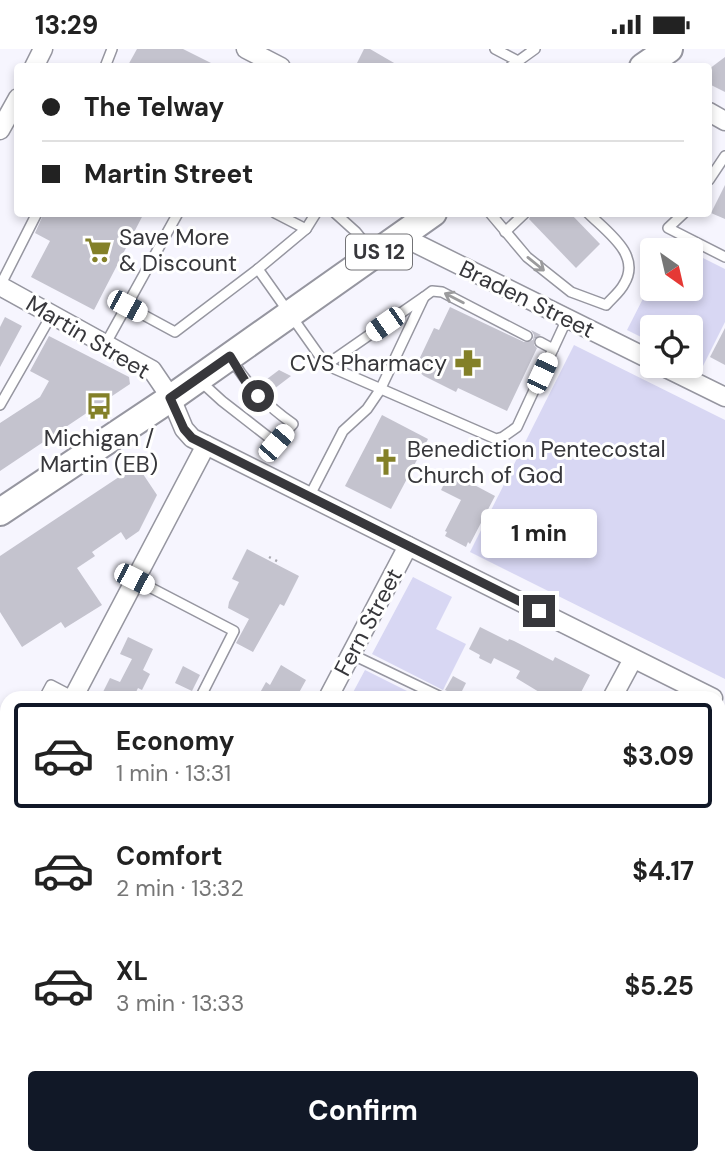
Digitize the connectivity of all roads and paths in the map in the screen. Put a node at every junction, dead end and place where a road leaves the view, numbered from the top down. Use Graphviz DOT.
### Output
graph roads {
  1 [pos="246,49"];
  2 [pos="495,49"];
  3 [pos="535,49"];
  4 [pos="669,49"];
  5 [pos="273,63"];
  6 [pos="513,63"];
  7 [pos="515,63"];
  8 [pos="649,63"];
  9 [pos="14,104"];
  10 [pos="0,130"];
  11 [pos="725,156"];
  12 [pos="712,176"];
  13 [pos="35,217"];
  14 [pos="176,217"];
  15 [pos="283,217"];
  16 [pos="314,217"];
  17 [pos="339,217"];
  18 [pos="427,217"];
  19 [pos="493,217"];
  20 [pos="521,217"];
  21 [pos="592,217"];
  22 [pos="679,217"];
  23 [pos="306,229"];
  24 [pos="505,232"];
  25 [pos="401,236"];
  26 [pos="375,255"];
  27 [pos="725,257"];
  28 [pos="258,269"];
  29 [pos="0,286"];
  30 [pos="424,297"];
  31 [pos="127,306"];
  32 [pos="52,314"];
  33 [pos="290,314"];
  34 [pos="567,319"];
  35 [pos="527,336"];
  36 [pos="540,342"];
  37 [pos="106,343"];
  38 [pos="553,349"];
  39 [pos="640,355"];
  40 [pos="230,356"];
  41 [pos="326,365"];
  42 [pos="686,378"];
  43 [pos="198,379"];
  44 [pos="380,390"];
  45 [pos="725,397"];
  46 [pos="170,398"];
  47 [pos="0,405"];
  48 [pos="205,445"];
  49 [pos="309,497"];
  50 [pos="0,512"];
  51 [pos="408,546"];
  52 [pos="269,557"];
  53 [pos="279,562"];
  54 [pos="134,579"];
  55 [pos="351,654"];
  56 [pos="633,659"];
  57 [pos="48,691"];
  58 [pos="62,691"];
  59 [pos="78,691"];
  60 [pos="204,691"];
  61 [pos="332,691"];
  62 [pos="428,691"];
  63 [pos="616,691"];
  64 [pos="699,691"];
  1 -- 5 [label="street"];
  2 -- 6 [label="lane"];
  3 -- 7 [label="lane"];
  4 -- 8 [label="main road"];
  9 -- 10 [label="street"];
  11 -- 12 [label="lane"];
  13 -- 29 [label="lane"];
  14 -- 31 [label="lane"];
  15 -- 23 [label="lane"];
  16 -- 23 [label="lane"];
  17 -- 26 [label="lane"];
  18 -- 25 [label="main road, US 12"];
  19 -- 24 [label="lane"];
  20 -- 24 [label="lane"];
  24 -- 21 [label="lane, one-way"];
  22 -- 27 [label="lane"];
  23 -- 28 [label="lane"];
  25 -- 26 [label="main road, US 12"];
  25 -- 34 [label="street, Braden Street"];
  26 -- 33 [label="main road, US 12"];
  28 -- 31 [label="lane"];
  28 -- 33 [label="lane"];
  29 -- 32 [label="street, Martin Street"];
  35 -- 30 [label="lane, one-way"];
  30 -- 41 [label="lane"];
  30 -- 44 [label="lane"];
  31 -- 37 [label="lane"];
  32 -- 37 [label="street, Martin Street"];
  32 -- 47 [label="lane"];
  33 -- 40 [label="main road, US 12"];
  33 -- 41 [label="lane"];
  34 -- 38 [label="lane"];
  34 -- 39 [label="street, Braden Street"];
  36 -- 38 [label="lane"];
  37 -- 46 [label="street, Martin Street"];
  38 -- 44 [label="lane"];
  40 -- 43 [label="main road, US 12"];
  40 -- 43 [label="lane"];
  41 -- 44 [label="lane"];
  42 -- 45 [label="street"];
  43 -- 46 [label="main road, US 12"];
  44 -- 49 [label="lane"];
  46 -- 48 [label="street, Martin Street"];
  46 -- 50 [label="main road, US 12"];
  48 -- 49 [label="street, Martin Street"];
  48 -- 54 [label="street"];
  49 -- 51 [label="street, Martin Street"];
  51 -- 55 [label="street, Fern Street"];
  51 -- 56 [label="street, Martin Street"];
  52 -- 53 [label="path"];
  54 -- 59 [label="street"];
  54 -- 60 [label="lane"];
  55 -- 61 [label="street, Fern Street"];
  55 -- 62 [label="lane"];
  56 -- 63 [label="street"];
  56 -- 64 [label="street, Martin Street"];
  57 -- 58 [label="lane"];
}
